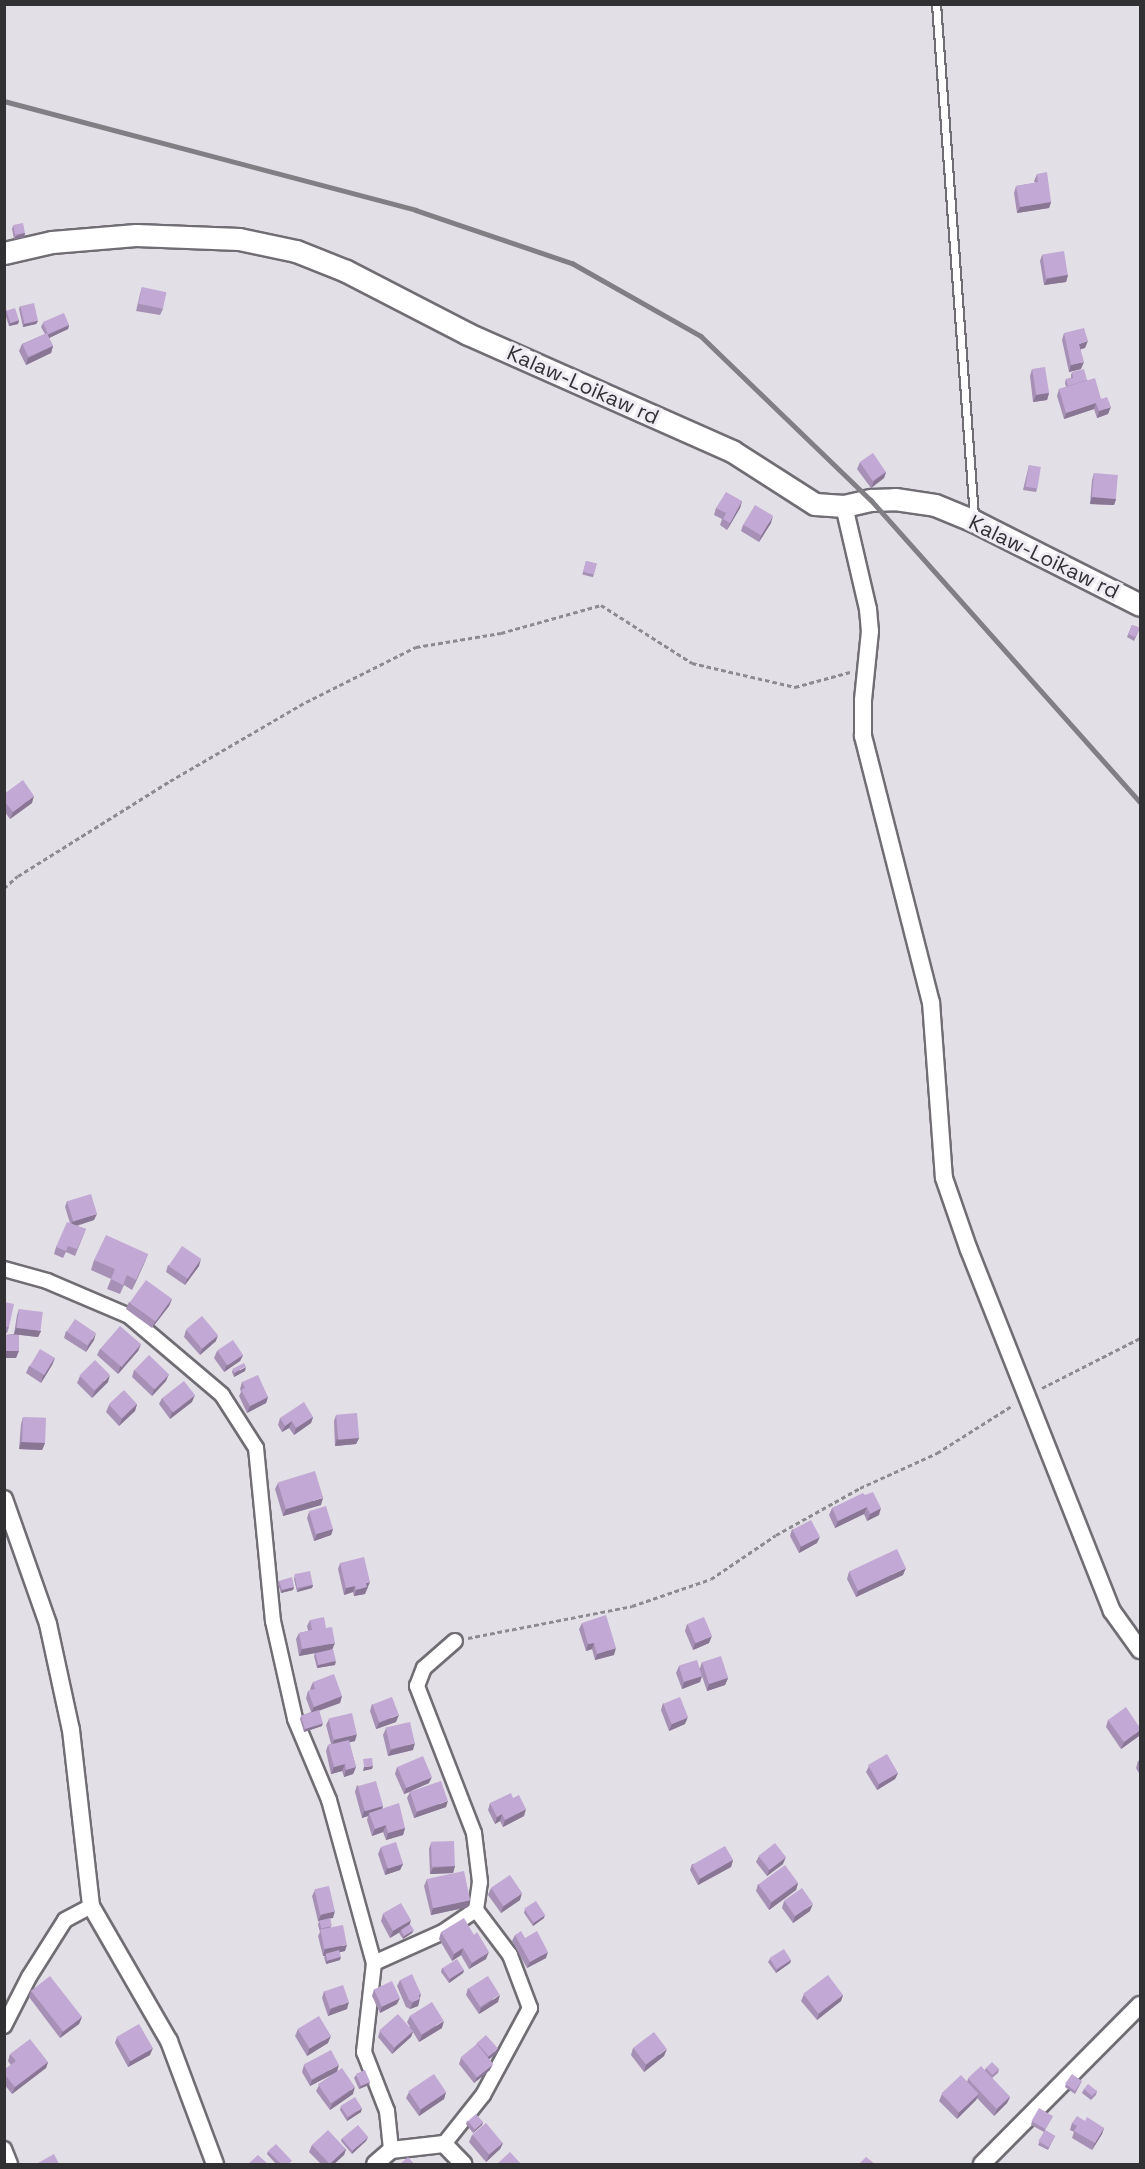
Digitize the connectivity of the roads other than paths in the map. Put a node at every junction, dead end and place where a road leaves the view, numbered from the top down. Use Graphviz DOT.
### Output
graph roads {
  1 [pos="936,4"];
  2 [pos="4,253"];
  3 [pos="844,506"];
  4 [pos="974,521"];
  5 [pos="1140,605"];
  6 [pos="4,1269"];
  7 [pos="4,1499"];
  8 [pos="455,1641"];
  9 [pos="1140,1650"];
  10 [pos="91,1906"];
  11 [pos="476,1910"];
  12 [pos="374,1963"];
  13 [pos="1140,2005"];
  14 [pos="4,2026"];
  15 [pos="444,2144"];
  16 [pos="4,2149"];
  17 [pos="391,2150"];
  18 [pos="10,2164"];
  19 [pos="215,2164"];
  20 [pos="375,2164"];
  21 [pos="463,2164"];
  22 [pos="982,2164"];
  1 -- 4 [label="lane"];
  2 -- 3 [label="main road, Kalaw-Loikaw rd"];
  3 -- 4 [label="main road, Kalaw-Loikaw rd"];
  3 -- 9 [label="street"];
  4 -- 5 [label="main road, Kalaw-Loikaw rd"];
  6 -- 12 [label="street"];
  7 -- 10 [label="street"];
  8 -- 11 [label="street"];
  10 -- 14 [label="street"];
  10 -- 19 [label="street"];
  11 -- 12 [label="street"];
  11 -- 15 [label="street"];
  12 -- 17 [label="street"];
  13 -- 22 [label="street"];
  15 -- 17 [label="street"];
  15 -- 21 [label="street"];
  16 -- 18 [label="street"];
  17 -- 20 [label="street"];
}
